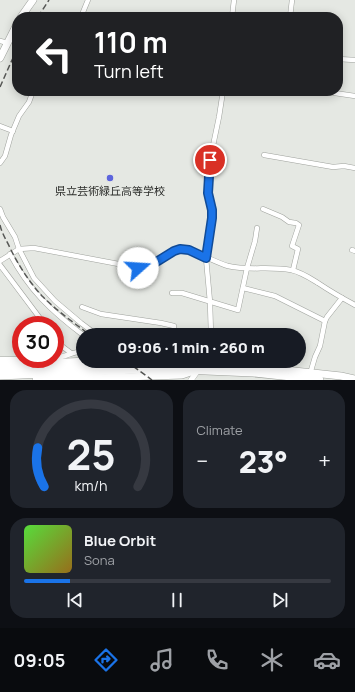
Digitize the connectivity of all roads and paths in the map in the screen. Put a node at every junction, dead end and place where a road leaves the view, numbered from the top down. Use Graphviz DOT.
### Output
graph roads {
  1 [pos="33,0"];
  2 [pos="88,0"];
  3 [pos="234,0"];
  4 [pos="292,0"];
  5 [pos="25,12"];
  6 [pos="83,12"];
  7 [pos="233,12"];
  8 [pos="291,12"];
  9 [pos="12,34"];
  10 [pos="0,41"];
  11 [pos="8,42"];
  12 [pos="0,58"];
  13 [pos="343,59"];
  14 [pos="355,60"];
  15 [pos="343,94"];
  16 [pos="31,96"];
  17 [pos="221,96"];
  18 [pos="355,96"];
  19 [pos="0,126"];
  20 [pos="13,131"];
  21 [pos="264,155"];
  22 [pos="0,163"];
  23 [pos="355,168"];
  24 [pos="0,209"];
  25 [pos="263,209"];
  26 [pos="257,228"];
  27 [pos="19,249"];
  28 [pos="10,254"];
  29 [pos="206,258"];
  30 [pos="0,261"];
  31 [pos="0,265"];
  32 [pos="247,268"];
  33 [pos="293,270"];
  34 [pos="243,288"];
  35 [pos="172,293"];
  36 [pos="342,298"];
  37 [pos="210,302"];
  38 [pos="355,305"];
  39 [pos="82,307"];
  40 [pos="38,316"];
  41 [pos="325,321"];
  42 [pos="87,328"];
  43 [pos="174,328"];
  44 [pos="211,328"];
  45 [pos="76,330"];
  46 [pos="64,348"];
  47 [pos="76,351"];
  48 [pos="71,353"];
  49 [pos="64,356"];
  50 [pos="0,359"];
  51 [pos="12,359"];
  52 [pos="76,362"];
  53 [pos="0,364"];
  54 [pos="76,367"];
  55 [pos="262,368"];
  56 [pos="0,370"];
  57 [pos="197,370"];
  58 [pos="0,376"];
  59 [pos="310,377"];
  60 [pos="93,379"];
  61 [pos="355,379"];
  62 [pos="36,380"];
  63 [pos="191,380"];
  64 [pos="320,380"];
  1 -- 5 [label="main road"];
  2 -- 6 [label="street"];
  3 -- 7 [label="street"];
  4 -- 8 [label="street"];
  9 -- 11 [label="main road"];
  10 -- 11 [label="street"];
  11 -- 12 [label="main road"];
  13 -- 14 [label="street"];
  15 -- 18 [label="street"];
  16 -- 20 [label="street"];
  17 -- 29 [label="street"];
  19 -- 20 [label="street"];
  20 -- 22 [label="street"];
  21 -- 23 [label="street"];
  24 -- 27 [label="street"];
  25 -- 33 [label="street"];
  26 -- 32 [label="street"];
  27 -- 28 [label="street"];
  27 -- 29 [label="street"];
  27 -- 42 [label="street"];
  28 -- 30 [label="street"];
  28 -- 45 [label="street"];
  29 -- 32 [label="street"];
  29 -- 37 [label="street"];
  31 -- 40 [label="street"];
  32 -- 33 [label="street"];
  32 -- 34 [label="street"];
  33 -- 36 [label="street"];
  34 -- 37 [label="street"];
  34 -- 41 [label="street"];
  35 -- 37 [label="street"];
  36 -- 38 [label="street"];
  36 -- 41 [label="street"];
  37 -- 44 [label="street"];
  39 -- 43 [label="street"];
  41 -- 59 [label="street"];
  46 -- 48 [label="street"];
  47 -- 48 [label="street"];
  48 -- 49 [label="street"];
  50 -- 51 [label="street"];
  52 -- 53 [label="main road"];
  54 -- 56 [label="main road"];
  55 -- 59 [label="main road"];
  57 -- 58 [label="main road"];
  57 -- 59 [label="main road"];
  57 -- 60 [label="main road"];
  57 -- 63 [label="street"];
  59 -- 61 [label="main road"];
  59 -- 64 [label="main road"];
  60 -- 62 [label="main road"];
}
